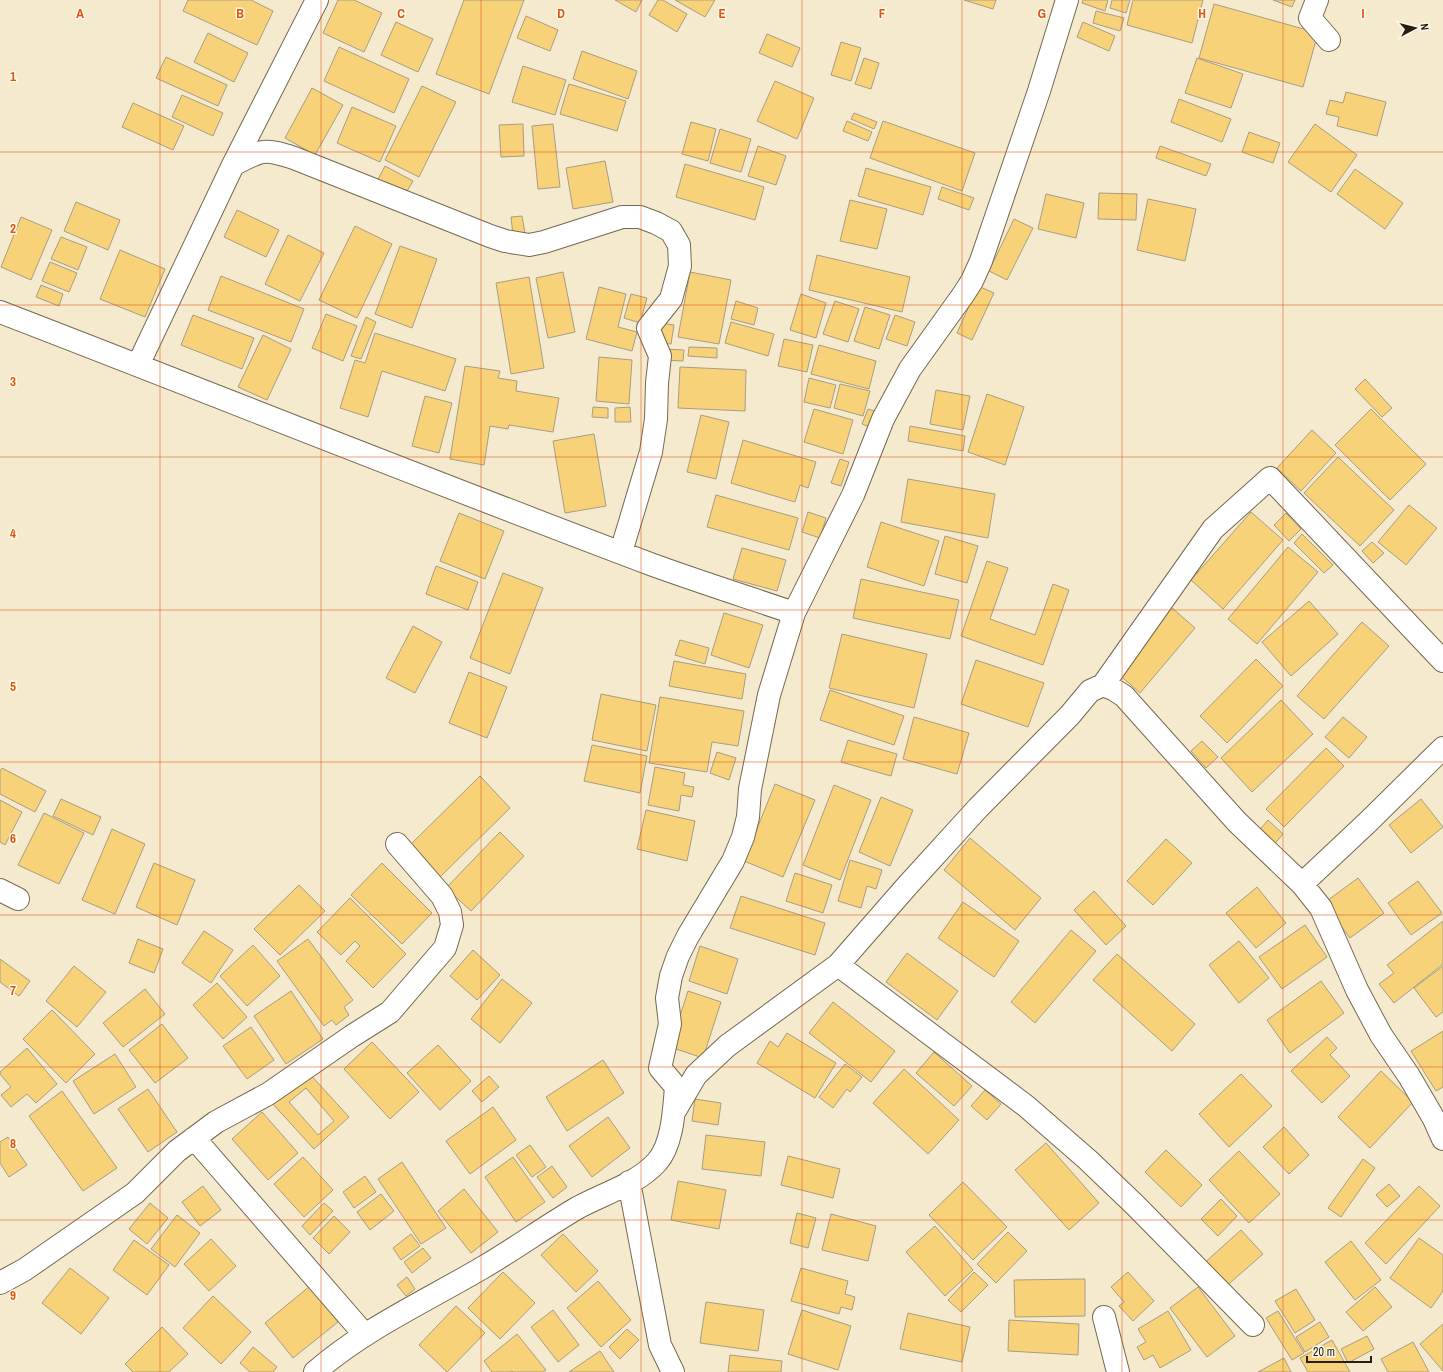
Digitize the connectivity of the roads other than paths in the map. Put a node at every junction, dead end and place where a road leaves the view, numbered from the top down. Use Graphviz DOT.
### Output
graph roads {
  1 [pos="317,0"];
  2 [pos="1067,0"];
  3 [pos="1317,0"];
  4 [pos="1328,40"];
  5 [pos="233,165"];
  6 [pos="0,312"];
  7 [pos="138,365"];
  8 [pos="621,552"];
  9 [pos="794,613"];
  10 [pos="1443,661"];
  11 [pos="1103,686"];
  12 [pos="1443,748"];
  13 [pos="397,844"];
  14 [pos="1302,884"];
  15 [pos="838,965"];
  16 [pos="789,984"];
  17 [pos="674,1113"];
  18 [pos="194,1138"];
  19 [pos="1443,1139"];
  20 [pos="629,1182"];
  21 [pos="0,1284"];
  22 [pos="1104,1316"];
  23 [pos="1253,1324"];
  24 [pos="365,1334"];
  25 [pos="315,1372"];
  26 [pos="673,1372"];
  27 [pos="1118,1372"];
  1 -- 5 [label="street"];
  2 -- 9 [label="street"];
  3 -- 4 [label="street"];
  5 -- 7 [label="street"];
  5 -- 8 [label="street"];
  6 -- 7 [label="street"];
  7 -- 8 [label="street"];
  8 -- 9 [label="street"];
  9 -- 17 [label="street"];
  10 -- 11 [label="street"];
  11 -- 14 [label="street"];
  11 -- 15 [label="street"];
  12 -- 14 [label="street"];
  13 -- 18 [label="street"];
  14 -- 19 [label="street"];
  15 -- 16 [label="street"];
  15 -- 17 [label="street"];
  15 -- 23 [label="street"];
  17 -- 20 [label="street"];
  18 -- 21 [label="street"];
  18 -- 24 [label="street"];
  20 -- 24 [label="street"];
  20 -- 26 [label="street"];
  22 -- 27 [label="street"];
  24 -- 25 [label="street"];
}
